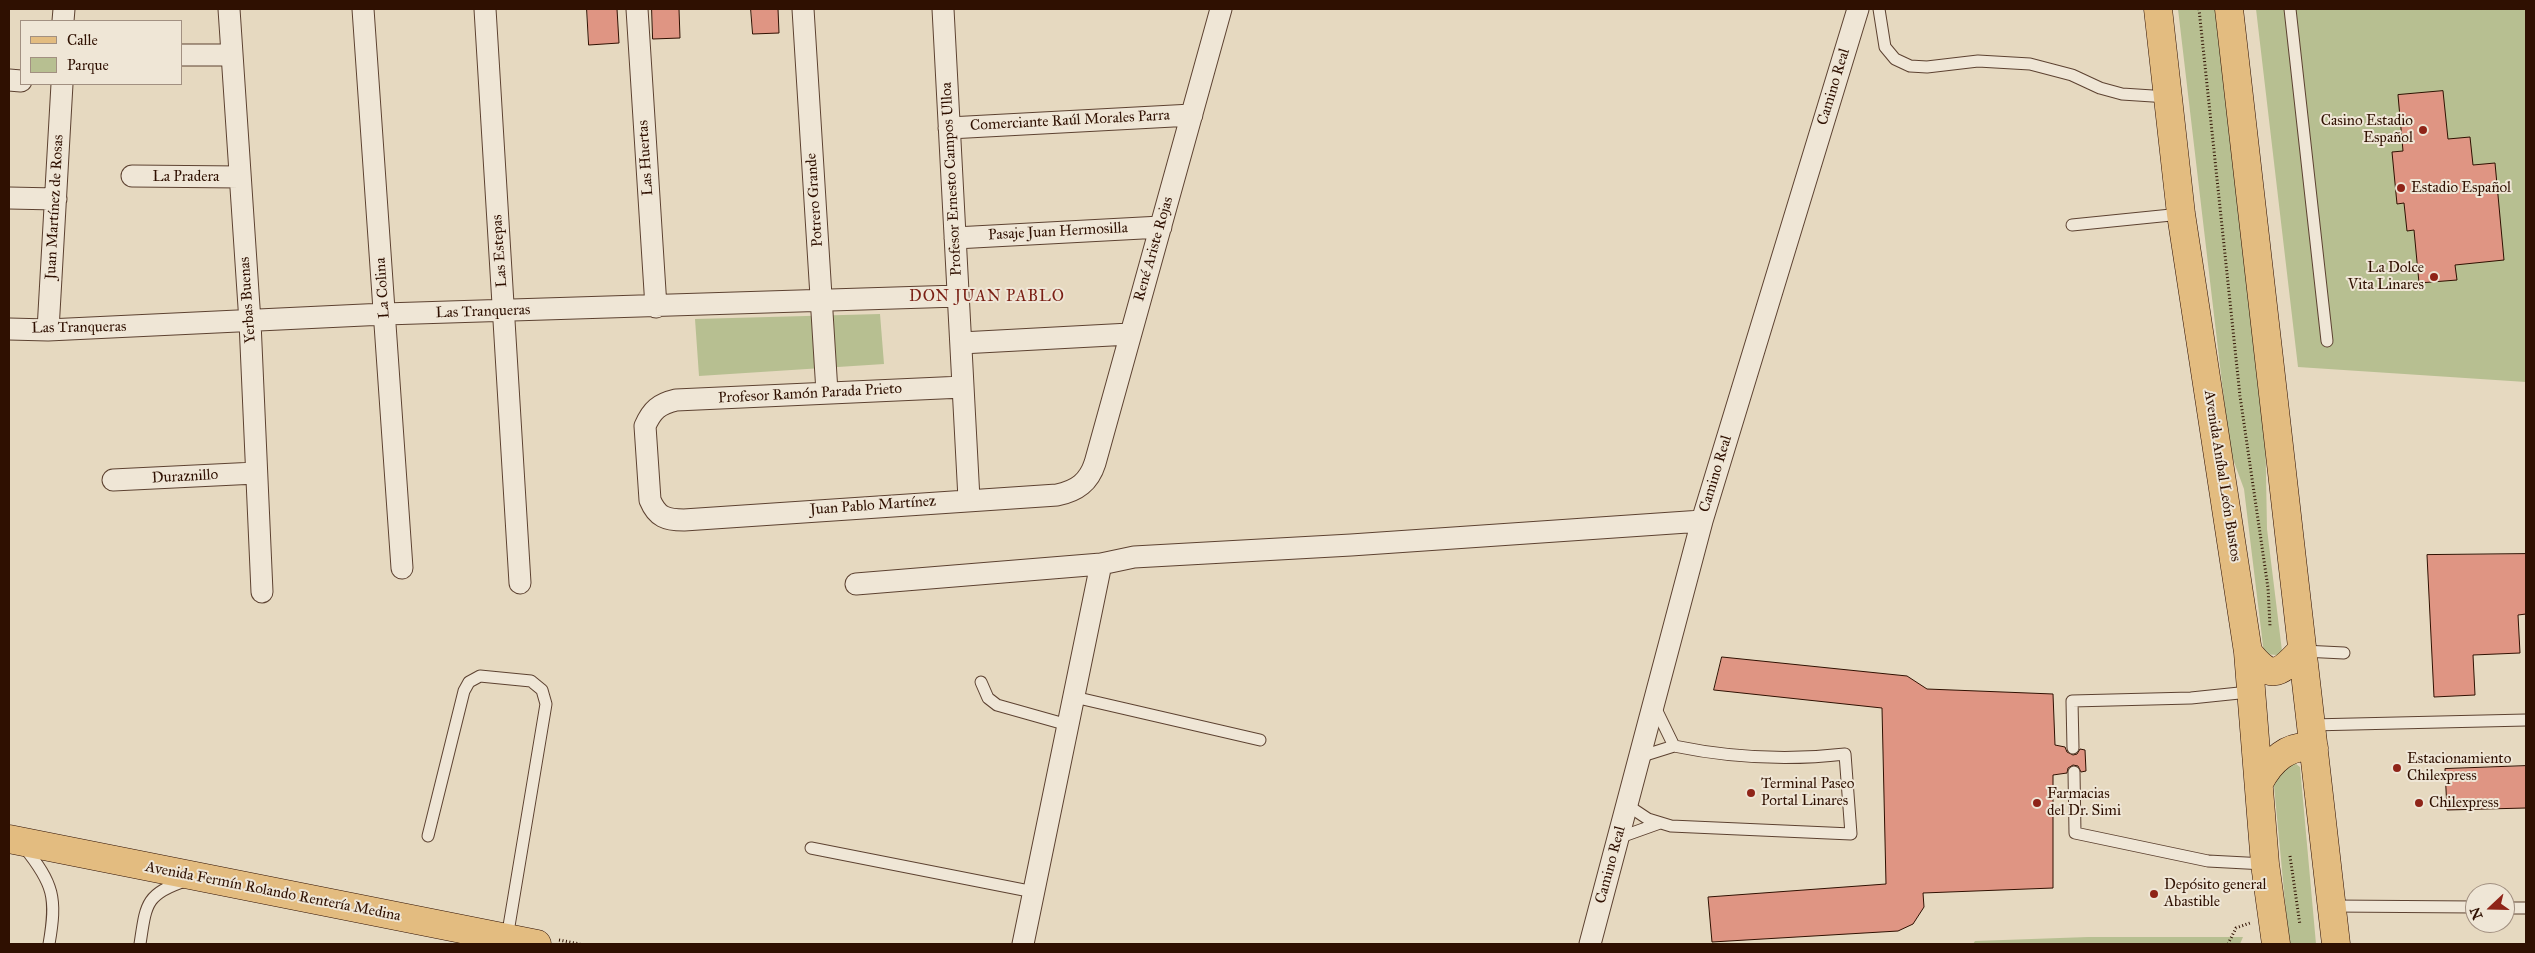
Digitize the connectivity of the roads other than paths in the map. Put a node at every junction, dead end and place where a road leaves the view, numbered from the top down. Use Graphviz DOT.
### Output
graph roads {
  1 [pos="229,9"];
  2 [pos="363,9"];
  3 [pos="485,9"];
  4 [pos="637,9"];
  5 [pos="803,9"];
  6 [pos="943,9"];
  7 [pos="1221,9"];
  8 [pos="1858,9"];
  9 [pos="1879,9"];
  10 [pos="2158,9"];
  11 [pos="2229,9"];
  12 [pos="2290,9"];
  13 [pos="182,55"];
  14 [pos="232,55"];
  15 [pos="62,85"];
  16 [pos="2168,97"];
  17 [pos="1192,115"];
  18 [pos="949,128"];
  19 [pos="132,176"];
  20 [pos="240,177"];
  21 [pos="9,198"];
  22 [pos="56,199"];
  23 [pos="2181,214"];
  24 [pos="2072,225"];
  25 [pos="1161,227"];
  26 [pos="955,238"];
  27 [pos="958,296"];
  28 [pos="822,301"];
  29 [pos="656,307"];
  30 [pos="504,311"];
  31 [pos="385,314"];
  32 [pos="250,322"];
  33 [pos="9,329"];
  34 [pos="48,330"];
  35 [pos="1130,334"];
  36 [pos="2327,341"];
  37 [pos="961,344"];
  38 [pos="963,387"];
  39 [pos="827,392"];
  40 [pos="256,474"];
  41 [pos="113,480"];
  42 [pos="1082,485"];
  43 [pos="969,500"];
  44 [pos="662,518"];
  45 [pos="1702,521"];
  46 [pos="1101,564"];
  47 [pos="402,568"];
  48 [pos="520,583"];
  49 [pos="856,584"];
  50 [pos="262,592"];
  51 [pos="2301,651"];
  52 [pos="2248,652"];
  53 [pos="2344,653"];
  54 [pos="981,682"];
  55 [pos="2249,692"];
  56 [pos="1074,697"];
  57 [pos="1654,704"];
  58 [pos="2526,720"];
  59 [pos="1068,725"];
  60 [pos="2313,736"];
  61 [pos="1260,740"];
  62 [pos="1674,746"];
  63 [pos="2073,748"];
  64 [pos="1639,757"];
  65 [pos="2074,772"];
  66 [pos="2259,783"];
  67 [pos="1627,805"];
  68 [pos="1660,823"];
  69 [pos="428,836"];
  70 [pos="1618,838"];
  71 [pos="14,840"];
  72 [pos="811,848"];
  73 [pos="2265,864"];
  74 [pos="199,876"];
  75 [pos="1034,892"];
  76 [pos="2332,906"];
  77 [pos="2465,907"];
  78 [pos="507,938"];
  79 [pos="2269,938"];
  80 [pos="49,944"];
  81 [pos="140,944"];
  82 [pos="538,944"];
  83 [pos="1023,944"];
  84 [pos="1590,944"];
  85 [pos="2336,944"];
  1 -- 14 [label="street, Yerbas Buenas"];
  2 -- 31 [label="street, La Colina"];
  3 -- 30 [label="street, Las Estepas"];
  4 -- 29 [label="street, Las Huertas"];
  5 -- 28 [label="street, Potrero Grande"];
  6 -- 18 [label="street, Profesor Ernesto Campos Ulloa"];
  7 -- 17 [label="street, René Ariste Rojas"];
  8 -- 45 [label="street, Camino Real"];
  9 -- 16 [label="lane"];
  10 -- 16 [label="main road, Avenida Aníbal León Bustos"];
  11 -- 51 [label="main road"];
  12 -- 36 [label="lane"];
  13 -- 14 [label="street"];
  14 -- 20 [label="street, Yerbas Buenas"];
  15 -- 22 [label="street, Juan Martínez de Rosas"];
  16 -- 23 [label="main road, Avenida Aníbal León Bustos"];
  17 -- 18 [label="street, Comerciante Raúl Morales Parra"];
  17 -- 25 [label="street, René Ariste Rojas"];
  18 -- 26 [label="street, Profesor Ernesto Campos Ulloa"];
  19 -- 20 [label="street, La Pradera"];
  20 -- 32 [label="street, Yerbas Buenas"];
  21 -- 22 [label="street"];
  22 -- 34 [label="street, Juan Martínez de Rosas"];
  23 -- 24 [label="lane"];
  23 -- 52 [label="main road, Avenida Aníbal León Bustos"];
  25 -- 26 [label="street, Pasaje Juan Hermosilla"];
  25 -- 35 [label="street, René Ariste Rojas"];
  26 -- 27 [label="street, Profesor Ernesto Campos Ulloa"];
  27 -- 28 [label="street, Las Tranqueras"];
  27 -- 37 [label="street, Profesor Ernesto Campos Ulloa"];
  28 -- 29 [label="street, Las Tranqueras"];
  28 -- 39 [label="street, Potrero Grande"];
  29 -- 30 [label="street, Las Tranqueras"];
  30 -- 31 [label="street, Las Tranqueras"];
  30 -- 48 [label="street, Las Estepas"];
  31 -- 32 [label="street, Las Tranqueras"];
  31 -- 47 [label="street, La Colina"];
  32 -- 34 [label="street, Las Tranqueras"];
  32 -- 40 [label="street, Yerbas Buenas"];
  33 -- 34 [label="street, Las Tranqueras"];
  35 -- 37 [label="street"];
  35 -- 42 [label="street, René Ariste Rojas"];
  37 -- 38 [label="street, Profesor Ernesto Campos Ulloa"];
  38 -- 39 [label="street, Profesor Ramón Parada Prieto"];
  38 -- 43 [label="street, Profesor Ernesto Campos Ulloa"];
  39 -- 44 [label="street, Profesor Ramón Parada Prieto"];
  40 -- 41 [label="street, Duraznillo"];
  40 -- 50 [label="street, Yerbas Buenas"];
  42 -- 43 [label="street, Juan Pablo Martínez"];
  43 -- 44 [label="street, Juan Pablo Martínez"];
  45 -- 46 [label="street"];
  45 -- 57 [label="street, Camino Real"];
  46 -- 49 [label="street"];
  46 -- 56 [label="street"];
  51 -- 52 [label="main road"];
  51 -- 53 [label="lane"];
  51 -- 60 [label="main road"];
  52 -- 55 [label="main road, Avenida Aníbal León Bustos"];
  54 -- 59 [label="lane"];
  55 -- 63 [label="lane"];
  55 -- 66 [label="main road, Avenida Aníbal León Bustos"];
  56 -- 59 [label="street"];
  56 -- 61 [label="lane"];
  57 -- 62 [label="lane"];
  57 -- 64 [label="street, Camino Real"];
  58 -- 60 [label="lane"];
  59 -- 75 [label="street"];
  60 -- 66 [label="main road"];
  60 -- 76 [label="main road"];
  62 -- 64 [label="lane"];
  62 -- 68 [label="lane"];
  64 -- 67 [label="street, Camino Real"];
  65 -- 73 [label="lane"];
  66 -- 73 [label="main road, Avenida Aníbal León Bustos"];
  67 -- 68 [label="lane"];
  67 -- 70 [label="street, Camino Real"];
  68 -- 70 [label="lane"];
  69 -- 78 [label="lane"];
  70 -- 84 [label="street, Camino Real"];
  71 -- 74 [label="main road, Avenida Fermín Rolando Rentería Medina"];
  71 -- 80 [label="lane"];
  72 -- 75 [label="lane"];
  73 -- 79 [label="main road, Avenida Aníbal León Bustos"];
  74 -- 78 [label="main road, Avenida Fermín Rolando Rentería Medina"];
  74 -- 81 [label="lane"];
  75 -- 83 [label="street"];
  76 -- 77 [label="lane"];
  76 -- 85 [label="main road"];
  78 -- 82 [label="main road, Avenida Fermín Rolando Rentería Medina"];
}
